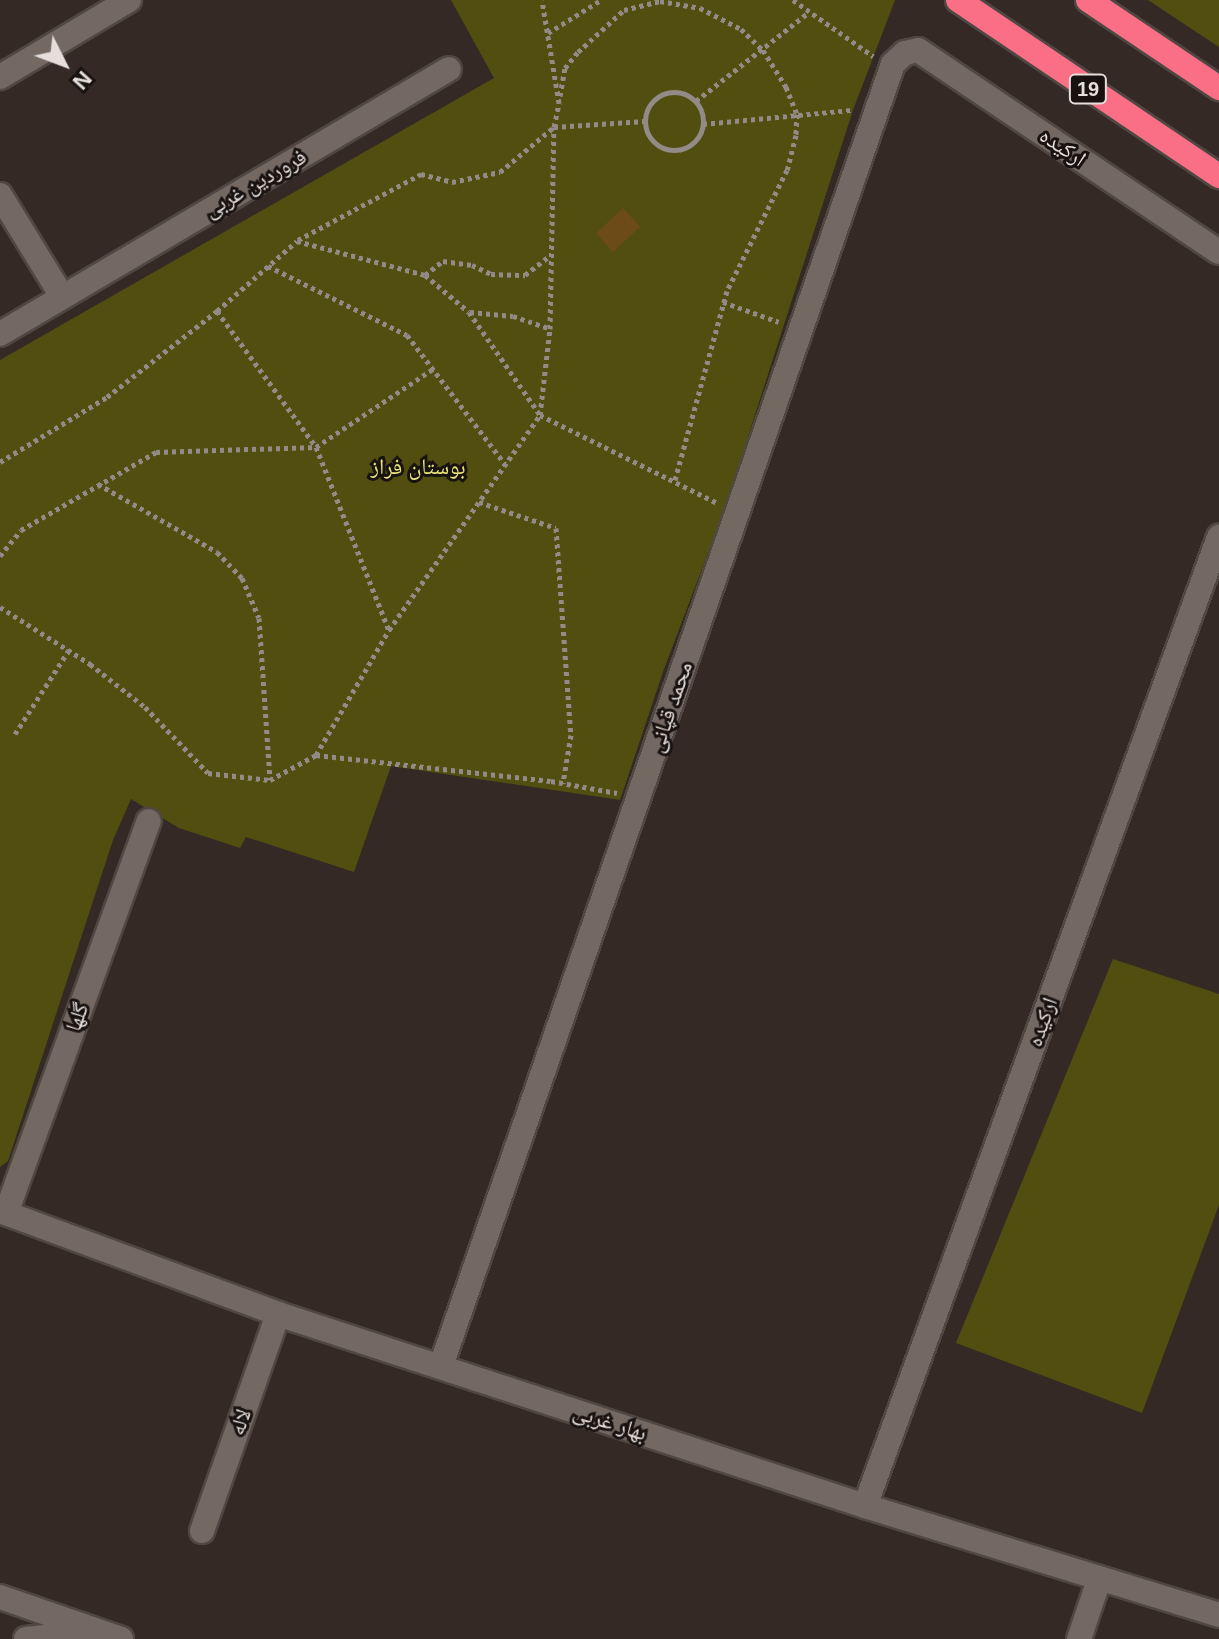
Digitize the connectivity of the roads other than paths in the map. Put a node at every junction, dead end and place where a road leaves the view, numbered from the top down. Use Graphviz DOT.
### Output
graph roads {
  1 [pos="129,0"];
  2 [pos="958,0"];
  3 [pos="1088,0"];
  4 [pos="905,53"];
  5 [pos="449,69"];
  6 [pos="0,77"];
  7 [pos="1219,88"];
  8 [pos="1219,176"];
  9 [pos="0,195"];
  10 [pos="1219,252"];
  11 [pos="62,296"];
  12 [pos="0,334"];
  13 [pos="1219,537"];
  14 [pos="149,821"];
  15 [pos="2,1213"];
  16 [pos="278,1314"];
  17 [pos="441,1366"];
  18 [pos="865,1506"];
  19 [pos="202,1531"];
  20 [pos="1099,1580"];
  21 [pos="0,1597"];
  22 [pos="1219,1615"];
  23 [pos="98,1631"];
  24 [pos="26,1639"];
  25 [pos="121,1639"];
  26 [pos="1079,1639"];
  1 -- 6 [label="street"];
  2 -- 8 [label="highway, 19"];
  3 -- 7 [label="highway"];
  4 -- 10 [label="street, ارکیده"];
  4 -- 17 [label="street, محمد قپانی"];
  5 -- 11 [label="street, فروردین غربی"];
  9 -- 11 [label="street"];
  11 -- 12 [label="street, فروردین غربی"];
  13 -- 18 [label="street, ارکیده"];
  14 -- 15 [label="street, گلها"];
  15 -- 16 [label="street, بهار غربی"];
  16 -- 17 [label="street, بهار غربی"];
  16 -- 19 [label="street, لاله"];
  17 -- 18 [label="street, بهار غربی"];
  18 -- 20 [label="street, بهار غربی"];
  20 -- 22 [label="street, بهار غربی"];
  20 -- 26 [label="street"];
  21 -- 23 [label="street"];
  23 -- 24 [label="street"];
  23 -- 25 [label="street"];
}
